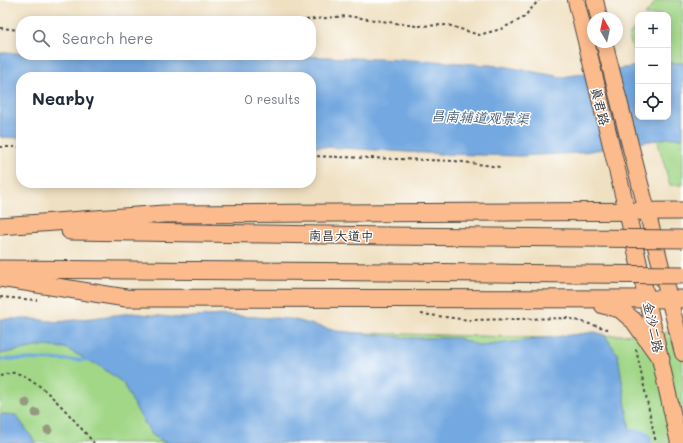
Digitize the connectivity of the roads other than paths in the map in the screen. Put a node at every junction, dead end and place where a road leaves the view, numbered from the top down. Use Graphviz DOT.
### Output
graph roads {
  1 [pos="576,0"];
  2 [pos="595,0"];
  3 [pos="598,12"];
  4 [pos="606,48"];
  5 [pos="648,210"];
  6 [pos="628,211"];
  7 [pos="683,211"];
  8 [pos="0,226"];
  9 [pos="0,230"];
  10 [pos="683,239"];
  11 [pos="0,269"];
  12 [pos="683,274"];
  13 [pos="0,278"];
  14 [pos="582,299"];
  15 [pos="676,299"];
  16 [pos="648,300"];
  17 [pos="683,353"];
  18 [pos="661,360"];
  19 [pos="680,443"];
  1 -- 6 [label="main road, 真君路"];
  2 -- 3 [label="main road"];
  4 -- 5 [label="main road, 真君路"];
  5 -- 6 [label="highway"];
  5 -- 7 [label="highway"];
  5 -- 15 [label="main road, 金沙二路"];
  6 -- 8 [label="highway"];
  6 -- 16 [label="main road, 金沙二路"];
  9 -- 10 [label="highway, 南昌大道中, bridge"];
  11 -- 12 [label="highway, bridge"];
  13 -- 14 [label="highway"];
  14 -- 16 [label="highway"];
  14 -- 18 [label="highway"];
  15 -- 16 [label="highway"];
  15 -- 17 [label="main road, 金沙二路"];
  16 -- 18 [label="main road, 金沙二路"];
  18 -- 19 [label="main road, 金沙二路"];
}
